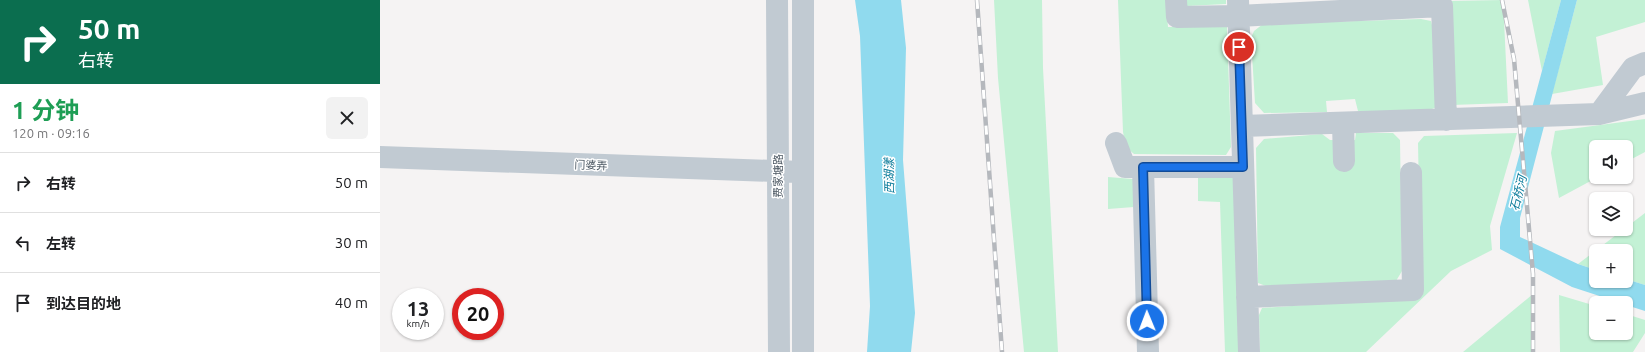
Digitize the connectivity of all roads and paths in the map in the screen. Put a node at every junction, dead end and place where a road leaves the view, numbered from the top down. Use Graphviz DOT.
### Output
graph roads {
  1 [pos="777,0"];
  2 [pos="803,0"];
  3 [pos="1176,0"];
  4 [pos="1238,8"];
  5 [pos="1645,63"];
  6 [pos="1645,103"];
  7 [pos="1599,114"];
  8 [pos="1446,120"];
  9 [pos="1343,123"];
  10 [pos="1242,126"];
  11 [pos="1116,143"];
  12 [pos="380,157"];
  13 [pos="1344,161"];
  14 [pos="1143,167"];
  15 [pos="1243,167"];
  16 [pos="778,171"];
  17 [pos="802,172"];
  18 [pos="1411,173"];
  19 [pos="1247,297"];
  20 [pos="779,352"];
  21 [pos="803,352"];
  22 [pos="1148,352"];
  23 [pos="1249,352"];
  1 -- 16 [label="street, 费家塘路"];
  2 -- 17 [label="street"];
  3 -- 4 [label="street"];
  4 -- 8 [label="street"];
  4 -- 10 [label="street"];
  5 -- 7 [label="street"];
  6 -- 7 [label="street"];
  7 -- 8 [label="street"];
  8 -- 9 [label="street"];
  9 -- 10 [label="street"];
  9 -- 13 [label="street"];
  10 -- 15 [label="street"];
  11 -- 14 [label="street"];
  12 -- 16 [label="street, 门婆弄"];
  14 -- 15 [label="street"];
  14 -- 22 [label="street"];
  15 -- 19 [label="street"];
  16 -- 17 [label="street, 门婆弄"];
  16 -- 20 [label="street, 费家塘路"];
  17 -- 21 [label="street"];
  18 -- 19 [label="street"];
  19 -- 23 [label="street"];
}
